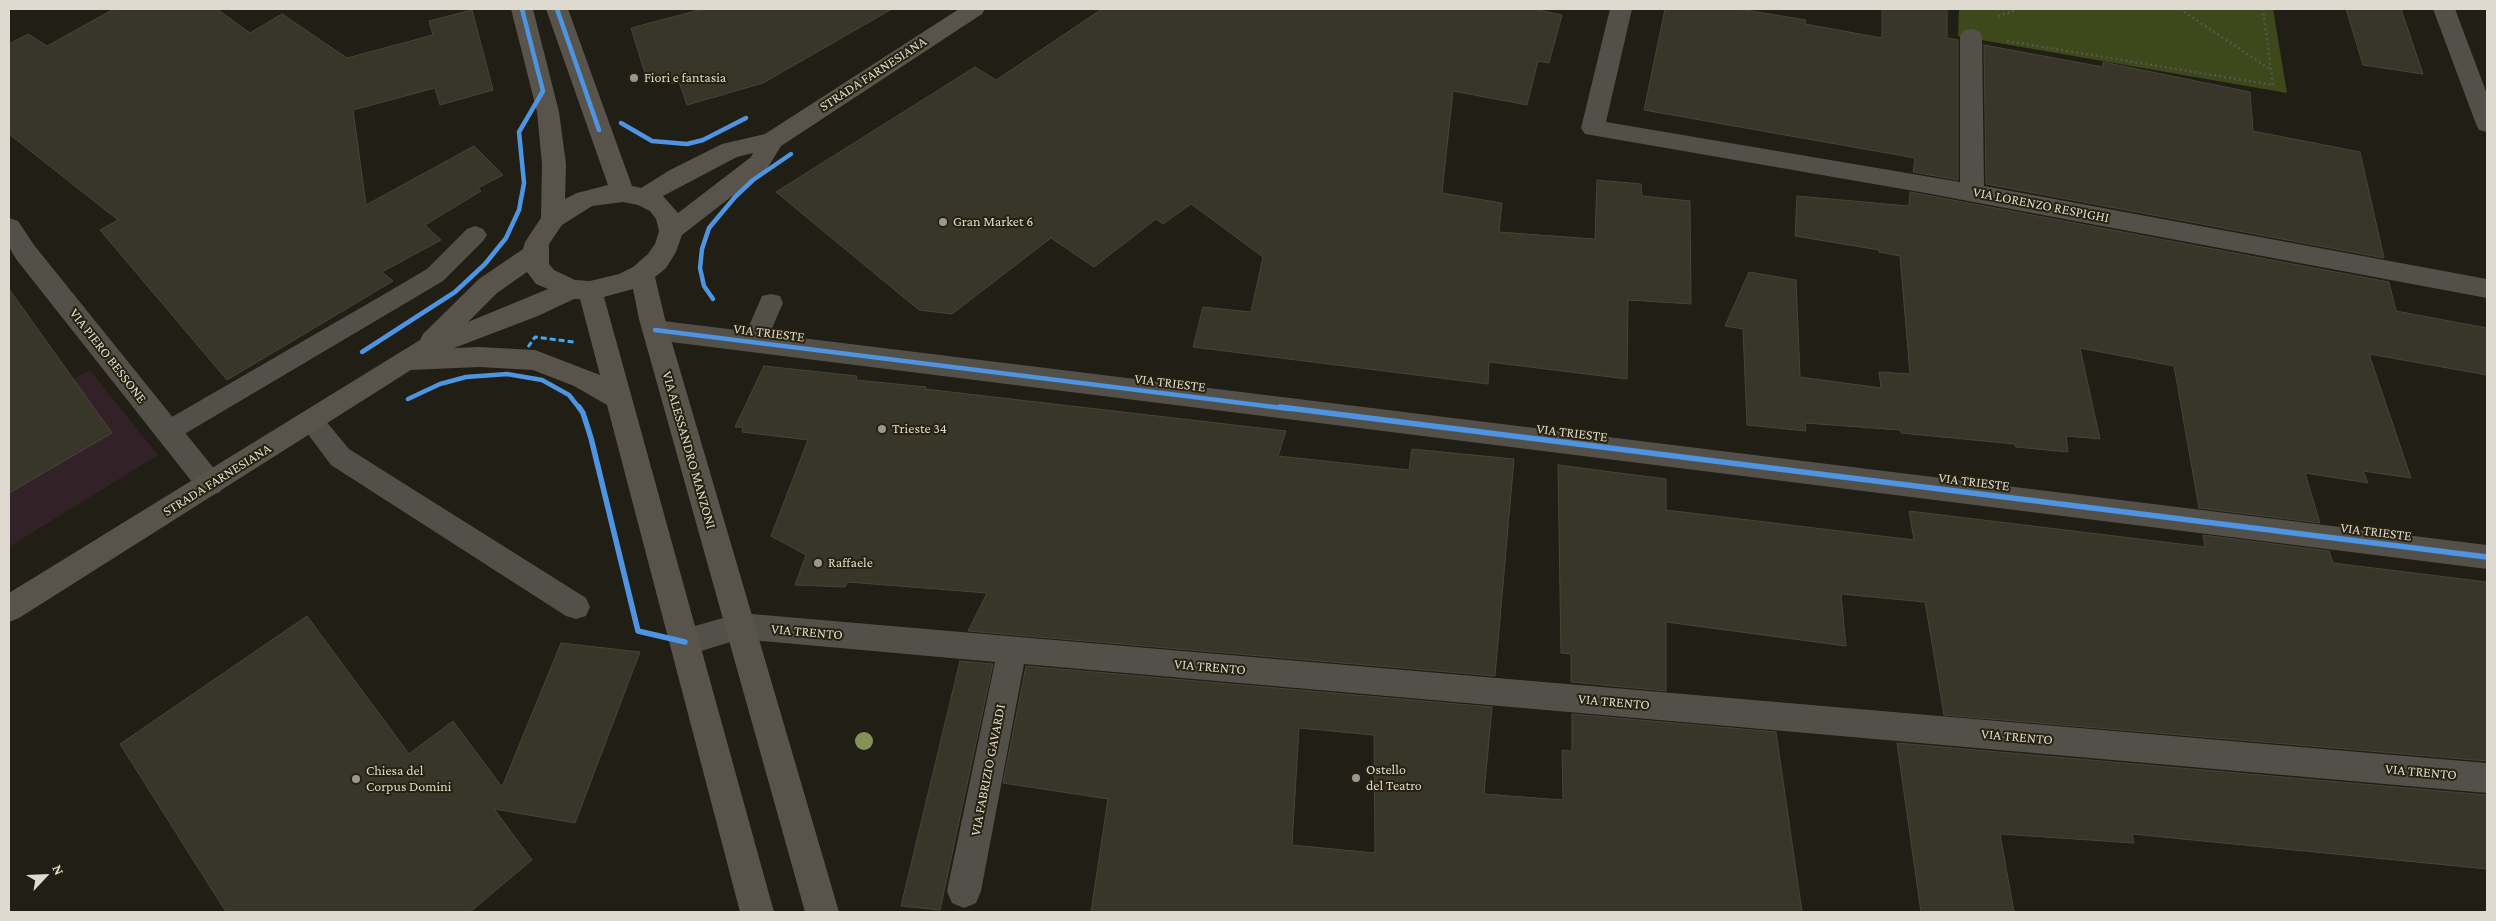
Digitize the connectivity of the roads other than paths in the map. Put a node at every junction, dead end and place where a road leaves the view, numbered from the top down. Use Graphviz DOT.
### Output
graph roads {
  1 [pos="522,9"];
  2 [pos="557,9"];
  3 [pos="974,9"];
  4 [pos="1622,9"];
  5 [pos="2444,9"];
  6 [pos="1971,36"];
  7 [pos="2487,124"];
  8 [pos="772,140"];
  9 [pos="1972,192"];
  10 [pos="634,195"];
  11 [pos="553,219"];
  12 [pos="9,227"];
  13 [pos="671,231"];
  14 [pos="475,235"];
  15 [pos="535,254"];
  16 [pos="17,256"];
  17 [pos="642,274"];
  18 [pos="2487,289"];
  19 [pos="581,290"];
  20 [pos="771,303"];
  21 [pos="655,330"];
  22 [pos="754,342"];
  23 [pos="413,356"];
  24 [pos="620,399"];
  25 [pos="311,421"];
  26 [pos="168,432"];
  27 [pos="210,484"];
  28 [pos="2487,557"];
  29 [pos="576,607"];
  30 [pos="9,609"];
  31 [pos="740,626"];
  32 [pos="685,642"];
  33 [pos="1012,650"];
  34 [pos="2487,778"];
  35 [pos="964,891"];
  36 [pos="757,912"];
  37 [pos="822,912"];
  1 -- 11 [label="main road"];
  2 -- 10 [label="main road"];
  3 -- 8 [label="main road, STRADA FARNESIANA"];
  4 -- 9 [label="street, VIA LORENZO RESPIGHI"];
  5 -- 7 [label="street"];
  6 -- 9 [label="street"];
  8 -- 10 [label="main road, STRADA FARNESIANA"];
  8 -- 13 [label="main road, STRADA FARNESIANA"];
  9 -- 18 [label="street, VIA LORENZO RESPIGHI"];
  10 -- 11 [label="main road, STRADA FARNESIANA"];
  10 -- 13 [label="main road"];
  11 -- 15 [label="main road, STRADA FARNESIANA"];
  12 -- 16 [label="street, VIA PIERO BESSONE"];
  13 -- 17 [label="main road, STRADA FARNESIANA"];
  14 -- 26 [label="lane"];
  15 -- 19 [label="main road"];
  15 -- 23 [label="main road, STRADA FARNESIANA"];
  16 -- 26 [label="street, VIA PIERO BESSONE"];
  17 -- 19 [label="main road, STRADA FARNESIANA"];
  17 -- 21 [label="main road, VIA ALESSANDRO MANZONI"];
  19 -- 23 [label="main road, STRADA FARNESIANA"];
  19 -- 24 [label="main road"];
  20 -- 22 [label="lane"];
  21 -- 22 [label="street, VIA TRIESTE"];
  21 -- 31 [label="main road, VIA ALESSANDRO MANZONI"];
  22 -- 28 [label="street, VIA TRIESTE"];
  23 -- 24 [label="main road"];
  23 -- 25 [label="main road, STRADA FARNESIANA"];
  24 -- 32 [label="main road"];
  25 -- 27 [label="main road, STRADA FARNESIANA"];
  25 -- 29 [label="lane"];
  26 -- 27 [label="street, VIA PIERO BESSONE"];
  27 -- 30 [label="main road, STRADA FARNESIANA"];
  31 -- 32 [label="street"];
  31 -- 33 [label="street, VIA TRENTO"];
  31 -- 37 [label="main road, VIA ALESSANDRO MANZONI"];
  32 -- 36 [label="main road"];
  33 -- 34 [label="street, VIA TRENTO"];
  33 -- 35 [label="street, VIA FABRIZIO GAVARDI"];
}
